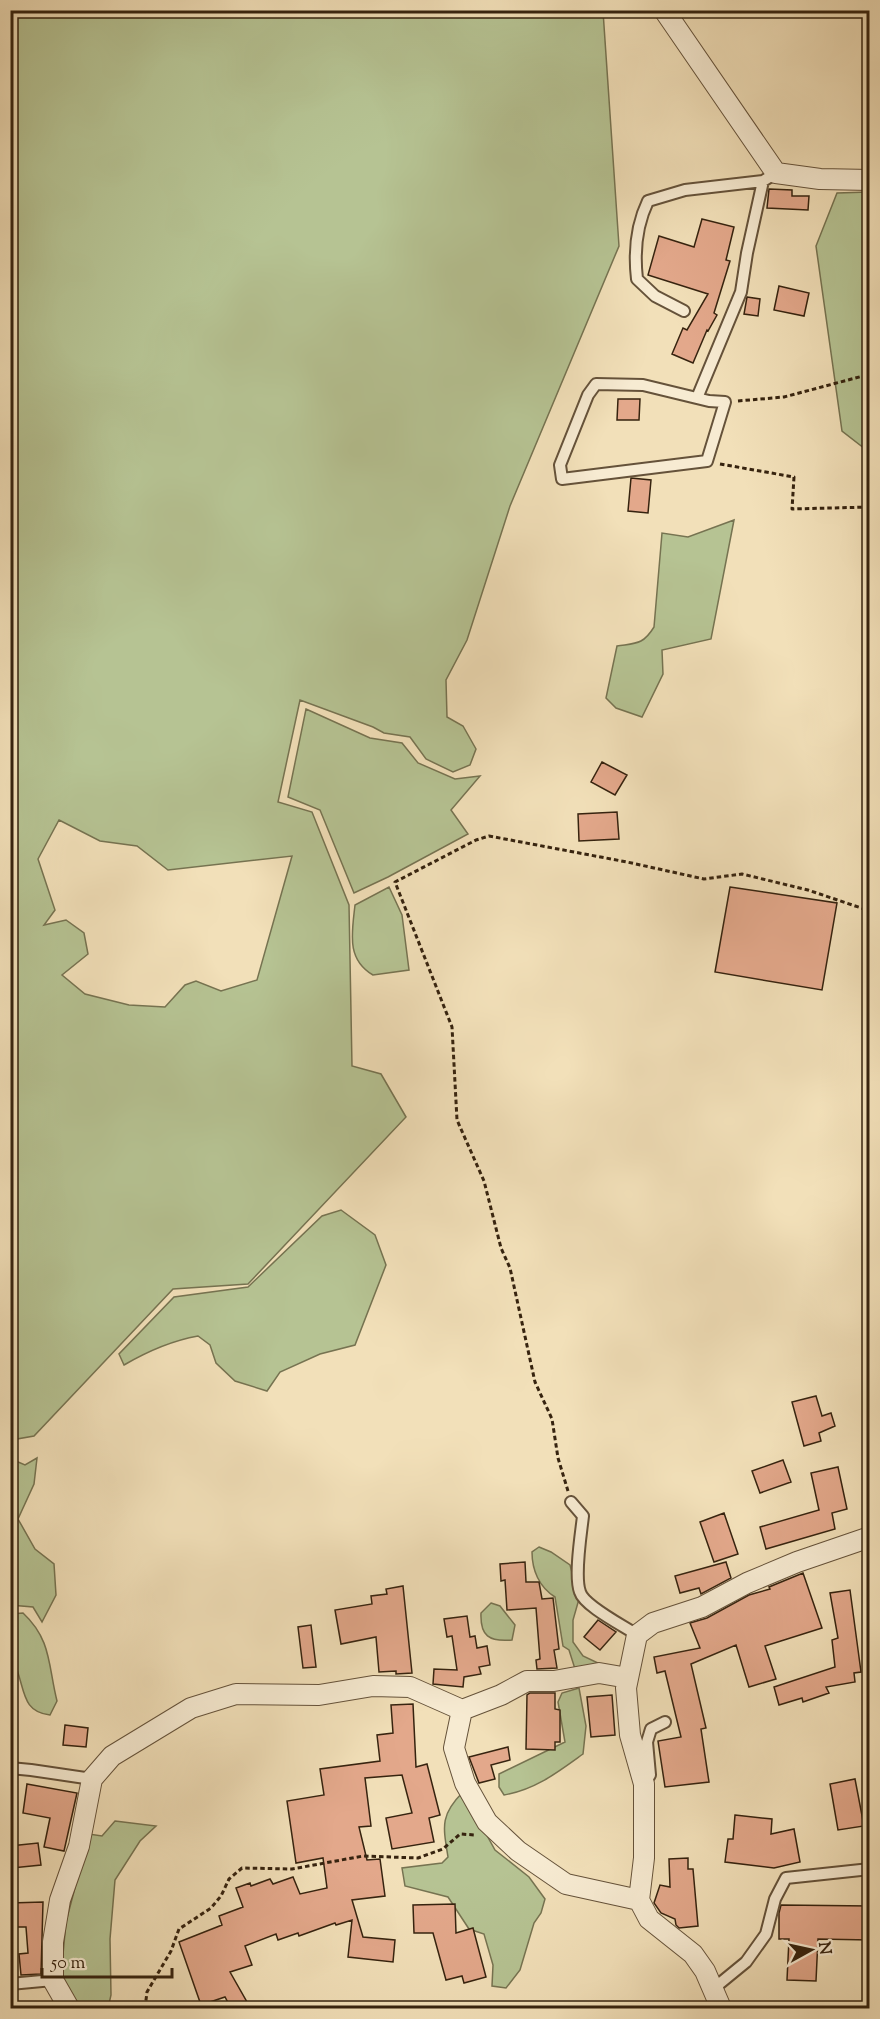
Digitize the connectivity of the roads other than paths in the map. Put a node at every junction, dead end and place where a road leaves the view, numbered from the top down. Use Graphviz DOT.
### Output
graph roads {
  1 [pos="664,10"];
  2 [pos="770,177"];
  3 [pos="870,180"];
  4 [pos="684,311"];
  5 [pos="696,398"];
  6 [pos="571,1502"];
  7 [pos="870,1537"];
  8 [pos="637,1635"];
  9 [pos="628,1678"];
  10 [pos="462,1710"];
  11 [pos="664,1722"];
  12 [pos="10,1768"];
  13 [pos="93,1779"];
  14 [pos="644,1784"];
  15 [pos="870,1869"];
  16 [pos="639,1900"];
  17 [pos="53,1980"];
  18 [pos="10,1984"];
  19 [pos="713,1989"];
  20 [pos="69,2008"];
  21 [pos="721,2008"];
  1 -- 2 [label="street"];
  2 -- 3 [label="street"];
  2 -- 4 [label="lane"];
  2 -- 5 [label="lane"];
  5 -- 5 [label="lane"];
  6 -- 8 [label="lane"];
  7 -- 8 [label="street"];
  8 -- 9 [label="street"];
  9 -- 10 [label="street"];
  9 -- 14 [label="street"];
  10 -- 13 [label="street"];
  10 -- 16 [label="street"];
  11 -- 14 [label="lane"];
  12 -- 13 [label="lane"];
  13 -- 17 [label="street"];
  14 -- 16 [label="street"];
  15 -- 19 [label="lane"];
  16 -- 19 [label="street"];
  17 -- 18 [label="lane"];
  17 -- 20 [label="street"];
  19 -- 21 [label="street"];
}
